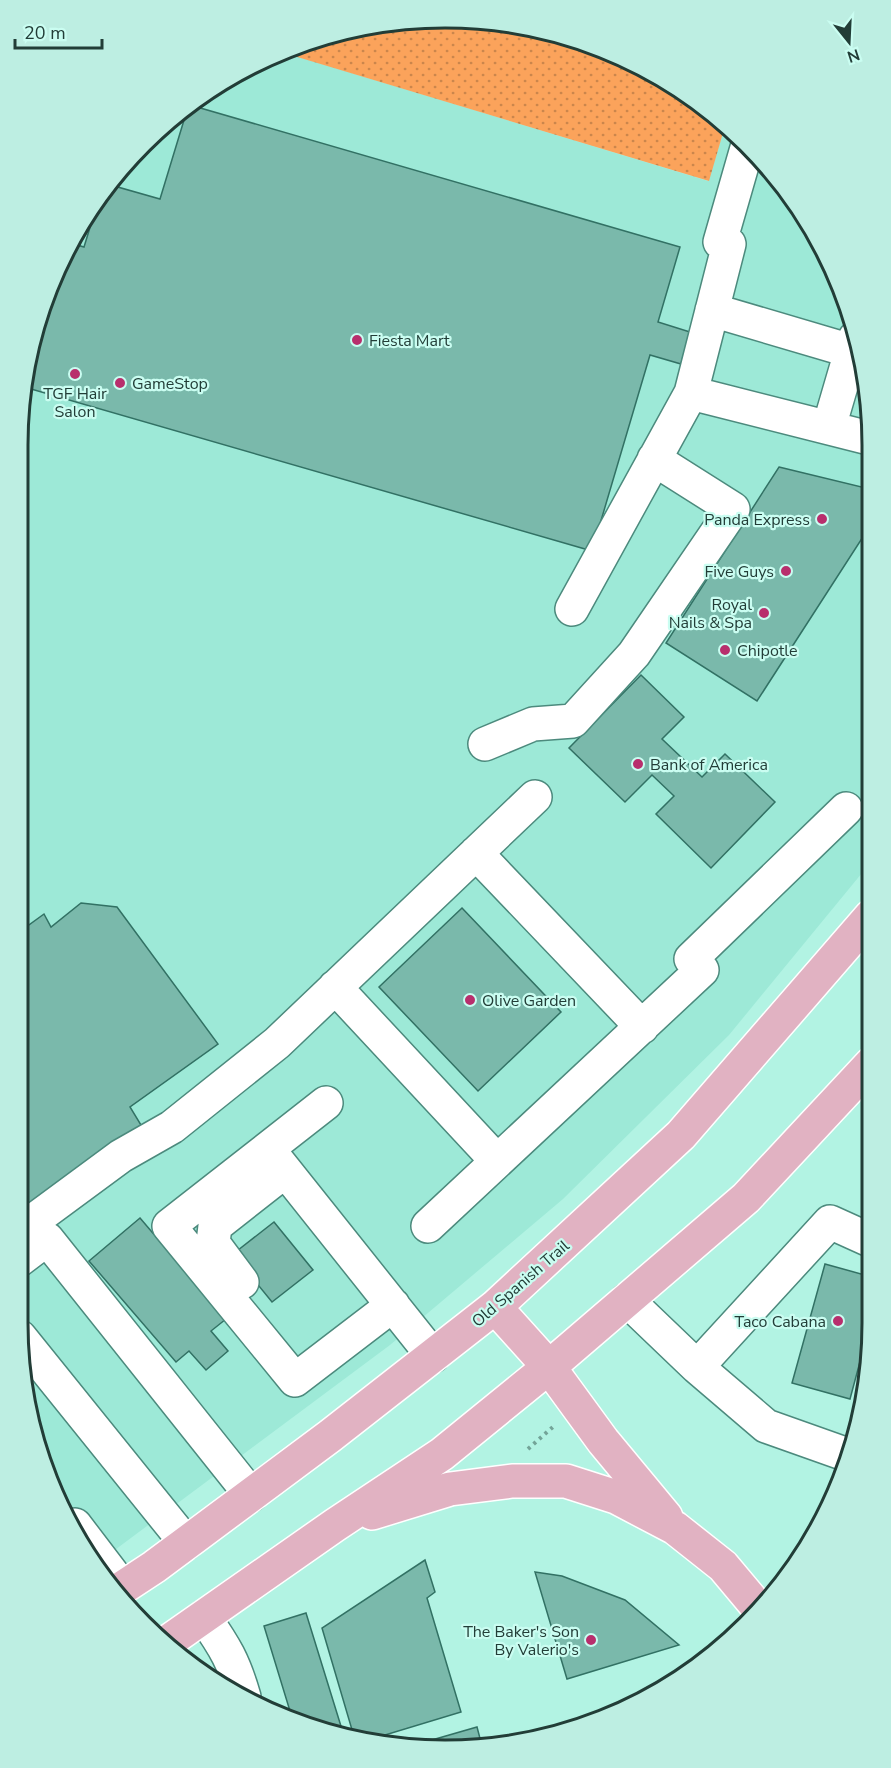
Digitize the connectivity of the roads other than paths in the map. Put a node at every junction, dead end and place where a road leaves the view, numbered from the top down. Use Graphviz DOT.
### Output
graph roads {
  1 [pos="745,156"];
  2 [pos="712,310"];
  3 [pos="849,343"];
  4 [pos="851,351"];
  5 [pos="691,393"];
  6 [pos="829,427"];
  7 [pos="862,436"];
  8 [pos="654,459"];
  9 [pos="572,609"];
  10 [pos="485,744"];
  11 [pos="536,797"];
  12 [pos="846,809"];
  13 [pos="476,853"];
  14 [pos="862,926"];
  15 [pos="335,987"];
  16 [pos="642,1027"];
  17 [pos="862,1074"];
  18 [pos="326,1103"];
  19 [pos="276,1160"];
  20 [pos="497,1161"];
  21 [pos="28,1225"];
  22 [pos="428,1226"];
  23 [pos="862,1236"];
  24 [pos="28,1253"];
  25 [pos="627,1300"];
  26 [pos="393,1305"];
  27 [pos="495,1307"];
  28 [pos="29,1348"];
  29 [pos="433,1356"];
  30 [pos="549,1367"];
  31 [pos="697,1367"];
  32 [pos="309,1369"];
  33 [pos="841,1453"];
  34 [pos="251,1495"];
  35 [pos="335,1525"];
  36 [pos="675,1528"];
  37 [pos="186,1543"];
  38 [pos="124,1587"];
  39 [pos="754,1603"];
  40 [pos="204,1617"];
  41 [pos="173,1638"];
  42 [pos="241,1686"];
  1 -- 2 [label="lane"];
  2 -- 3 [label="lane"];
  2 -- 5 [label="lane"];
  4 -- 6 [label="lane"];
  5 -- 6 [label="lane"];
  5 -- 8 [label="lane"];
  6 -- 7 [label="lane"];
  8 -- 9 [label="lane"];
  8 -- 10 [label="lane"];
  11 -- 13 [label="lane"];
  12 -- 16 [label="lane"];
  13 -- 15 [label="lane"];
  13 -- 16 [label="lane"];
  14 -- 27 [label="main road, Old Spanish Trail"];
  15 -- 20 [label="lane"];
  15 -- 21 [label="lane"];
  16 -- 20 [label="lane"];
  17 -- 25 [label="main road"];
  18 -- 19 [label="lane"];
  19 -- 26 [label="lane"];
  19 -- 32 [label="lane"];
  19 -- 32 [label="lane"];
  20 -- 22 [label="lane"];
  23 -- 31 [label="lane"];
  24 -- 34 [label="lane"];
  25 -- 30 [label="main road"];
  25 -- 31 [label="lane"];
  26 -- 29 [label="lane"];
  26 -- 32 [label="lane"];
  27 -- 29 [label="main road, Old Spanish Trail"];
  27 -- 30 [label="main road"];
  28 -- 37 [label="lane"];
  29 -- 34 [label="main road, Old Spanish Trail"];
  30 -- 35 [label="main road"];
  30 -- 36 [label="main road"];
  31 -- 33 [label="lane"];
  34 -- 37 [label="main road, Old Spanish Trail"];
  35 -- 36 [label="main road"];
  35 -- 40 [label="main road"];
  36 -- 39 [label="main road"];
  37 -- 38 [label="main road, Old Spanish Trail"];
  40 -- 41 [label="main road"];
  40 -- 42 [label="lane"];
}
